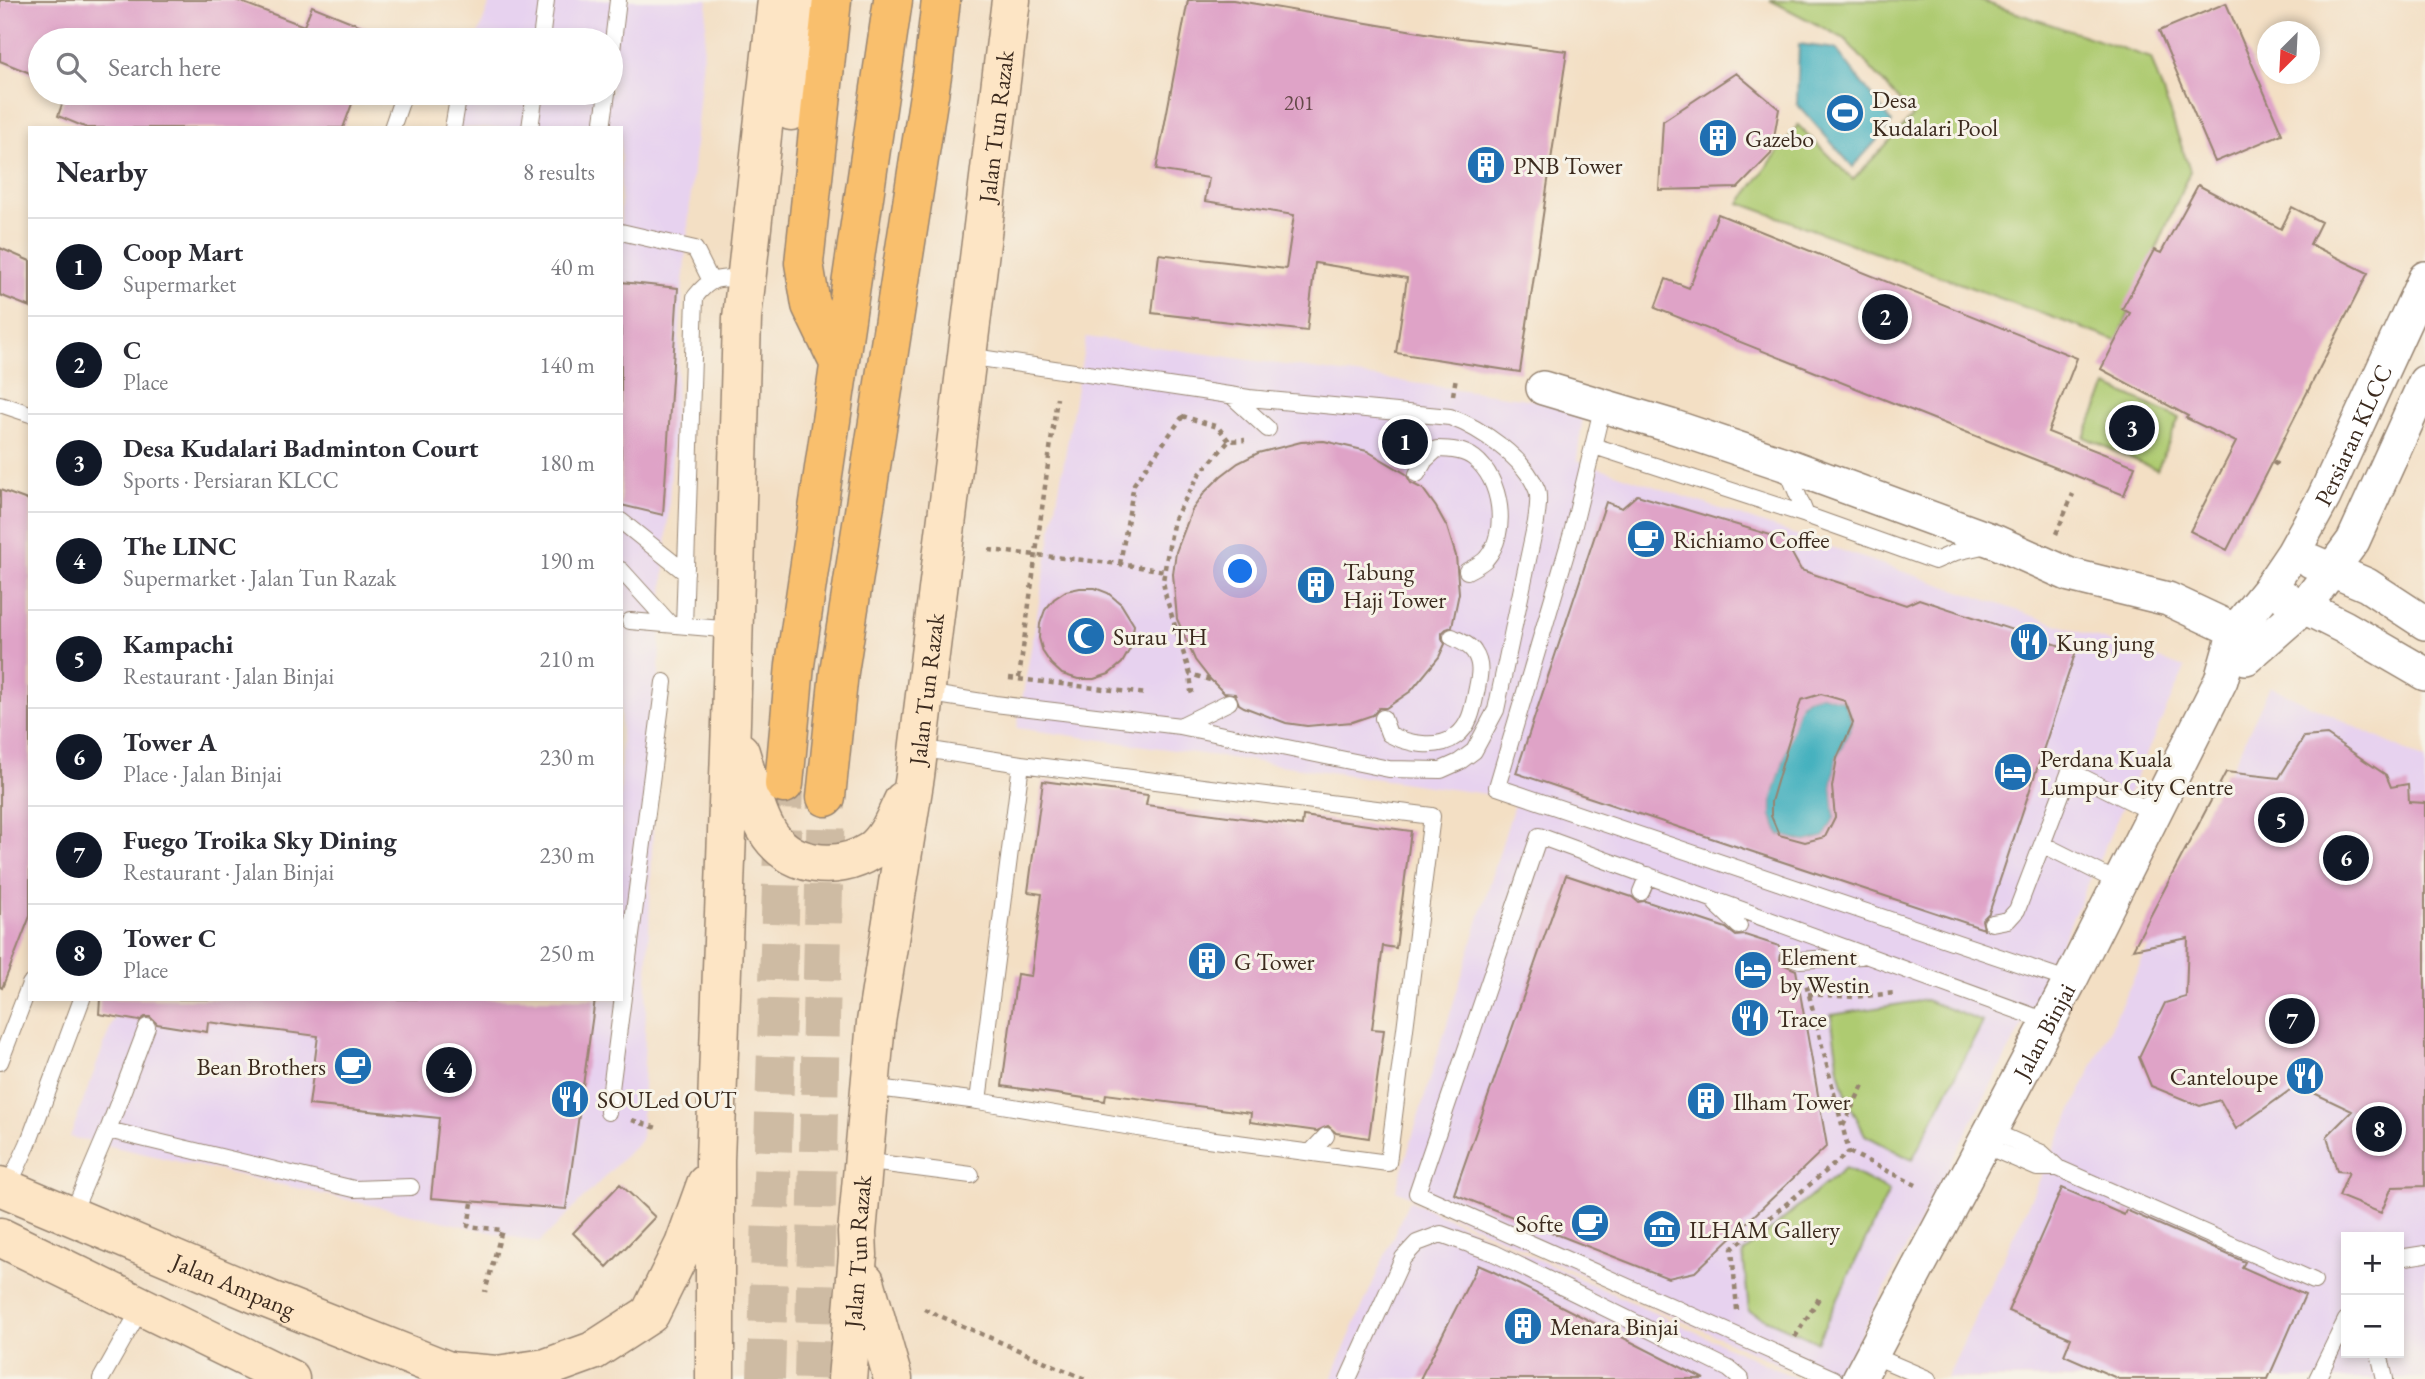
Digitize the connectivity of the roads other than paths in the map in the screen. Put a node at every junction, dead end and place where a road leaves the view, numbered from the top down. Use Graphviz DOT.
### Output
graph roads {
  1 [pos="546,0"];
  2 [pos="618,0"];
  3 [pos="777,0"];
  4 [pos="804,0"];
  5 [pos="832,0"];
  6 [pos="893,0"];
  7 [pos="941,0"];
  8 [pos="1011,0"];
  9 [pos="542,28"];
  10 [pos="615,28"];
  11 [pos="400,105"];
  12 [pos="457,105"];
  13 [pos="533,105"];
  14 [pos="605,105"];
  15 [pos="393,126"];
  16 [pos="453,126"];
  17 [pos="530,126"];
  18 [pos="602,126"];
  19 [pos="623,232"];
  20 [pos="2425,278"];
  21 [pos="729,279"];
  22 [pos="742,318"];
  23 [pos="967,356"];
  24 [pos="839,363"];
  25 [pos="2425,382"];
  26 [pos="1543,388"];
  27 [pos="1231,395"];
  28 [pos="0,404"];
  29 [pos="1603,405"];
  30 [pos="28,413"];
  31 [pos="1268,429"];
  32 [pos="1594,446"];
  33 [pos="1784,464"];
  34 [pos="1417,474"];
  35 [pos="1806,515"];
  36 [pos="623,523"];
  37 [pos="1996,542"];
  38 [pos="2293,553"];
  39 [pos="2331,569"];
  40 [pos="1467,571"];
  41 [pos="623,572"];
  42 [pos="686,573"];
  43 [pos="2268,590"];
  44 [pos="2304,607"];
  45 [pos="630,621"];
  46 [pos="2425,623"];
  47 [pos="677,625"];
  48 [pos="733,630"];
  49 [pos="1452,636"];
  50 [pos="2248,637"];
  51 [pos="2425,674"];
  52 [pos="2221,680"];
  53 [pos="664,682"];
  54 [pos="924,693"];
  55 [pos="1228,702"];
  56 [pos="1383,718"];
  57 [pos="731,723"];
  58 [pos="1180,726"];
  59 [pos="916,762"];
  60 [pos="1021,764"];
  61 [pos="784,784"];
  62 [pos="827,797"];
  63 [pos="2154,813"];
  64 [pos="2044,845"];
  65 [pos="1648,875"];
  66 [pos="2120,883"];
  67 [pos="1642,892"];
  68 [pos="1711,898"];
  69 [pos="1992,923"];
  70 [pos="1740,926"];
  71 [pos="1867,956"];
  72 [pos="1795,958"];
  73 [pos="2070,981"];
  74 [pos="28,989"];
  75 [pos="623,997"];
  76 [pos="81,1001"];
  77 [pos="622,1001"];
  78 [pos="2049,1023"];
  79 [pos="146,1027"];
  80 [pos="0,1062"];
  81 [pos="870,1087"];
  82 [pos="978,1101"];
  83 [pos="608,1112"];
  84 [pos="108,1130"];
  85 [pos="1326,1136"];
  86 [pos="1988,1138"];
  87 [pos="1311,1152"];
  88 [pos="715,1160"];
  89 [pos="863,1161"];
  90 [pos="971,1175"];
  91 [pos="411,1186"];
  92 [pos="4,1188"];
  93 [pos="71,1217"];
  94 [pos="0,1237"];
  95 [pos="2425,1254"];
  96 [pos="858,1255"];
  97 [pos="2404,1257"];
  98 [pos="2314,1281"];
  99 [pos="141,1308"];
  100 [pos="2341,1330"];
  101 [pos="2380,1358"];
  102 [pos="1866,1367"];
  103 [pos="441,1373"];
  104 [pos="101,1379"];
  105 [pos="290,1379"];
  106 [pos="715,1379"];
  107 [pos="847,1379"];
  108 [pos="892,1379"];
  109 [pos="1348,1379"];
  110 [pos="1741,1379"];
  111 [pos="1834,1379"];
  112 [pos="1928,1379"];
  113 [pos="2317,1379"];
  114 [pos="2385,1379"];
  1 -- 9 [label="lane"];
  2 -- 10 [label="lane"];
  3 -- 21 [label="main road"];
  4 -- 22 [label="main road"];
  5 -- 24 [label="main road"];
  6 -- 24 [label="main road"];
  7 -- 62 [label="main road"];
  8 -- 23 [label="main road, Jalan Tun Razak"];
  11 -- 15 [label="lane"];
  12 -- 16 [label="lane"];
  13 -- 17 [label="lane"];
  14 -- 18 [label="lane"];
  19 -- 21 [label="lane"];
  20 -- 38 [label="street, Persiaran KLCC"];
  21 -- 22 [label="main road"];
  21 -- 42 [label="lane"];
  22 -- 48 [label="main road"];
  23 -- 27 [label="lane"];
  23 -- 54 [label="main road, Jalan Tun Razak"];
  24 -- 61 [label="main road"];
  25 -- 39 [label="street, Persiaran KLCC"];
  26 -- 29 [label="street"];
  27 -- 31 [label="lane"];
  27 -- 58 [label="lane"];
  28 -- 30 [label="lane"];
  29 -- 32 [label="lane"];
  29 -- 33 [label="street"];
  32 -- 35 [label="lane"];
  32 -- 73 [label="lane"];
  33 -- 35 [label="lane"];
  33 -- 37 [label="street"];
  34 -- 40 [label="lane"];
  35 -- 37 [label="lane"];
  36 -- 42 [label="lane"];
  37 -- 50 [label="street"];
  38 -- 39 [label="street"];
  38 -- 43 [label="street, Persiaran KLCC"];
  39 -- 44 [label="street, Persiaran KLCC"];
  39 -- 46 [label="street"];
  41 -- 47 [label="lane"];
  42 -- 47 [label="lane"];
  43 -- 44 [label="street"];
  43 -- 50 [label="street, Persiaran KLCC"];
  44 -- 50 [label="street, Persiaran KLCC"];
  44 -- 51 [label="street"];
  45 -- 47 [label="lane"];
  47 -- 48 [label="lane"];
  48 -- 57 [label="main road"];
  49 -- 56 [label="lane"];
  50 -- 52 [label="street, Persiaran KLCC"];
  52 -- 63 [label="street, Jalan Binjai"];
  53 -- 75 [label="lane"];
  54 -- 58 [label="lane"];
  54 -- 59 [label="main road, Jalan Tun Razak"];
  55 -- 58 [label="lane"];
  57 -- 59 [label="main road"];
  57 -- 88 [label="main road"];
  59 -- 60 [label="lane"];
  59 -- 81 [label="main road, Jalan Tun Razak"];
  60 -- 82 [label="lane"];
  60 -- 87 [label="lane"];
  63 -- 64 [label="lane"];
  63 -- 66 [label="street, Jalan Binjai"];
  64 -- 66 [label="lane"];
  64 -- 69 [label="lane"];
  65 -- 67 [label="lane"];
  65 -- 68 [label="lane"];
  65 -- 111 [label="lane"];
  66 -- 73 [label="street, Jalan Binjai"];
  68 -- 70 [label="lane"];
  68 -- 71 [label="lane"];
  71 -- 72 [label="lane"];
  71 -- 78 [label="lane"];
  73 -- 78 [label="street, Jalan Binjai"];
  74 -- 80 [label="lane"];
  76 -- 92 [label="lane"];
  77 -- 83 [label="lane"];
  78 -- 86 [label="street, Jalan Binjai"];
  79 -- 84 [label="lane"];
  81 -- 82 [label="lane"];
  81 -- 89 [label="main road, Jalan Tun Razak"];
  82 -- 87 [label="lane"];
  84 -- 91 [label="lane"];
  84 -- 93 [label="lane"];
  85 -- 87 [label="lane"];
  86 -- 98 [label="lane"];
  86 -- 102 [label="street, Jalan Binjai"];
  88 -- 103 [label="main road, Jalan Ampang"];
  88 -- 106 [label="main road"];
  89 -- 90 [label="lane"];
  89 -- 96 [label="main road, Jalan Tun Razak"];
  92 -- 93 [label="main road, Jalan Ampang"];
  93 -- 103 [label="main road, Jalan Ampang"];
  94 -- 99 [label="main road"];
  95 -- 97 [label="lane"];
  96 -- 107 [label="main road, Jalan Tun Razak"];
  96 -- 108 [label="main road"];
  99 -- 104 [label="lane"];
  99 -- 105 [label="main road"];
  100 -- 113 [label="lane"];
  101 -- 114 [label="lane"];
  102 -- 112 [label="lane"];
  109 -- 110 [label="lane"];
}
